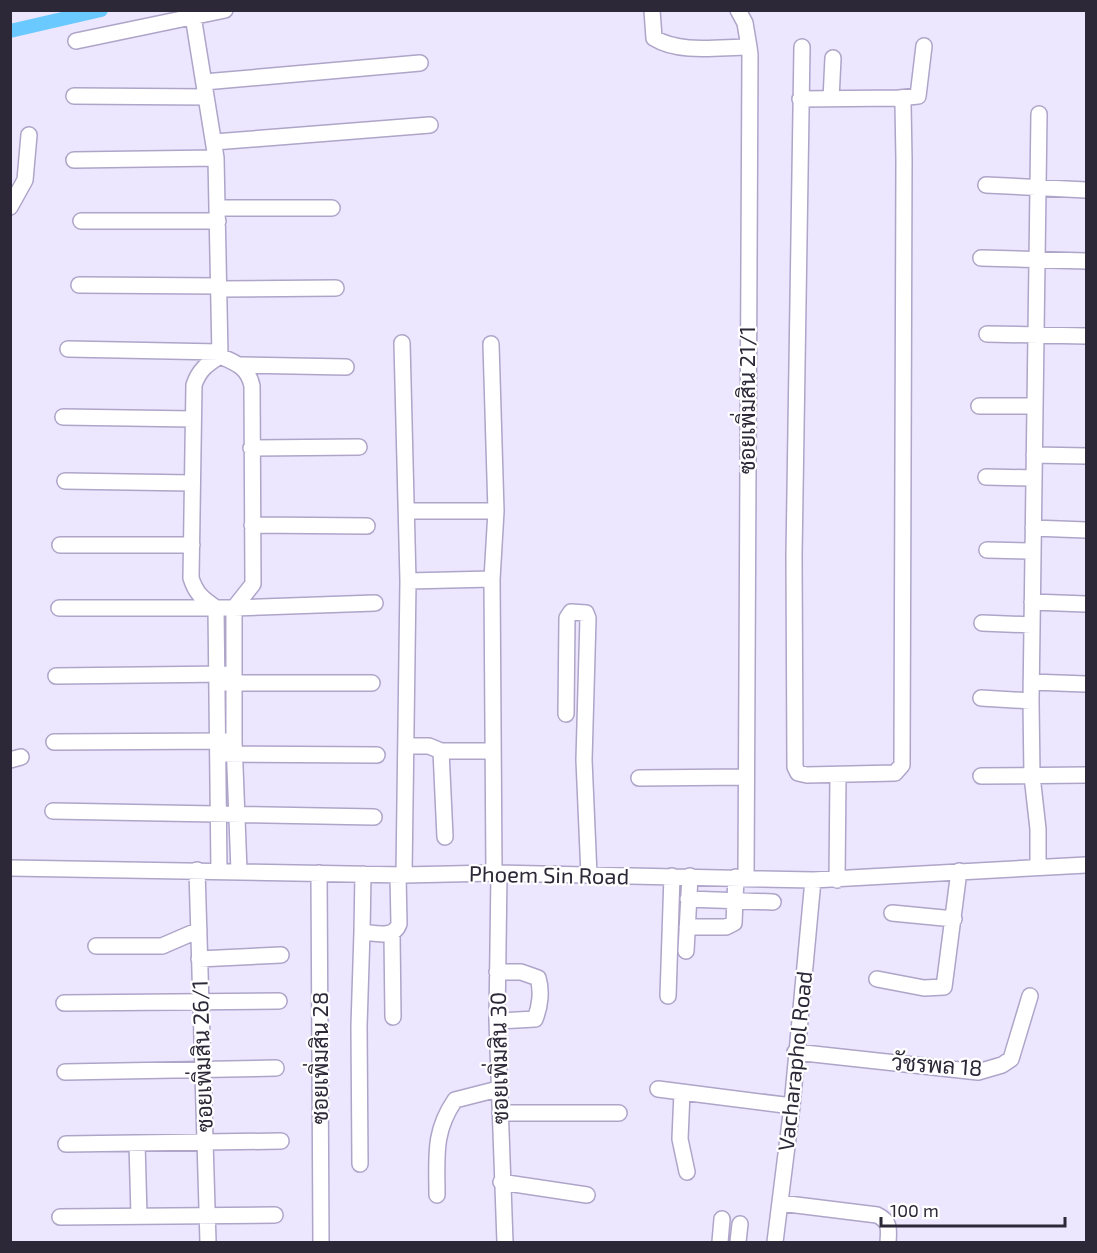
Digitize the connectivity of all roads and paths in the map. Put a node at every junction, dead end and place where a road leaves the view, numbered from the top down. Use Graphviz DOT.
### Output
graph roads {
  1 [pos="225,10"];
  2 [pos="652,10"];
  3 [pos="738,10"];
  4 [pos="193,16"];
  5 [pos="76,41"];
  6 [pos="749,46"];
  7 [pos="924,46"];
  8 [pos="802,47"];
  9 [pos="833,58"];
  10 [pos="420,63"];
  11 [pos="205,90"];
  12 [pos="74,96"];
  13 [pos="899,98"];
  14 [pos="800,99"];
  15 [pos="831,99"];
  16 [pos="1039,114"];
  17 [pos="430,125"];
  18 [pos="29,135"];
  19 [pos="214,142"];
  20 [pos="216,158"];
  21 [pos="74,160"];
  22 [pos="986,185"];
  23 [pos="1037,188"];
  24 [pos="1086,190"];
  25 [pos="10,207"];
  26 [pos="332,208"];
  27 [pos="218,215"];
  28 [pos="81,221"];
  29 [pos="981,258"];
  30 [pos="1036,259"];
  31 [pos="1086,261"];
  32 [pos="80,285"];
  33 [pos="220,288"];
  34 [pos="336,288"];
  35 [pos="987,334"];
  36 [pos="1036,335"];
  37 [pos="1086,336"];
  38 [pos="402,343"];
  39 [pos="491,344"];
  40 [pos="68,350"];
  41 [pos="220,354"];
  42 [pos="241,365"];
  43 [pos="346,368"];
  44 [pos="979,405"];
  45 [pos="1035,406"];
  46 [pos="63,417"];
  47 [pos="193,420"];
  48 [pos="359,447"];
  49 [pos="251,448"];
  50 [pos="1034,455"];
  51 [pos="1086,456"];
  52 [pos="986,477"];
  53 [pos="1034,478"];
  54 [pos="64,481"];
  55 [pos="192,483"];
  56 [pos="407,511"];
  57 [pos="496,511"];
  58 [pos="252,525"];
  59 [pos="367,526"];
  60 [pos="1033,528"];
  61 [pos="1086,530"];
  62 [pos="60,544"];
  63 [pos="192,545"];
  64 [pos="987,550"];
  65 [pos="1033,551"];
  66 [pos="492,579"];
  67 [pos="408,580"];
  68 [pos="1032,602"];
  69 [pos="375,603"];
  70 [pos="1086,604"];
  71 [pos="59,608"];
  72 [pos="216,608"];
  73 [pos="234,608"];
  74 [pos="982,623"];
  75 [pos="1032,625"];
  76 [pos="56,676"];
  77 [pos="233,678"];
  78 [pos="217,679"];
  79 [pos="1032,682"];
  80 [pos="372,683"];
  81 [pos="1086,684"];
  82 [pos="981,698"];
  83 [pos="1031,701"];
  84 [pos="566,714"];
  85 [pos="54,742"];
  86 [pos="406,746"];
  87 [pos="217,747"];
  88 [pos="234,748"];
  89 [pos="441,751"];
  90 [pos="494,751"];
  91 [pos="377,755"];
  92 [pos="1086,775"];
  93 [pos="838,776"];
  94 [pos="981,776"];
  95 [pos="1032,776"];
  96 [pos="745,777"];
  97 [pos="639,778"];
  98 [pos="53,811"];
  99 [pos="218,814"];
  100 [pos="236,815"];
  101 [pos="374,818"];
  102 [pos="445,837"];
  103 [pos="1086,866"];
  104 [pos="1038,867"];
  105 [pos="10,868"];
  106 [pos="197,870"];
  107 [pos="219,871"];
  108 [pos="239,871"];
  109 [pos="959,871"];
  110 [pos="319,873"];
  111 [pos="496,873"];
  112 [pos="363,874"];
  113 [pos="401,875"];
  114 [pos="589,875"];
  115 [pos="672,876"];
  116 [pos="690,876"];
  117 [pos="741,877"];
  118 [pos="813,880"];
  119 [pos="837,880"];
  120 [pos="688,899"];
  121 [pos="737,901"];
  122 [pos="773,902"];
  123 [pos="892,913"];
  124 [pos="954,919"];
  125 [pos="687,927"];
  126 [pos="199,930"];
  127 [pos="362,933"];
  128 [pos="392,934"];
  129 [pos="96,946"];
  130 [pos="686,951"];
  131 [pos="281,956"];
  132 [pos="199,959"];
  133 [pos="497,972"];
  134 [pos="877,979"];
  135 [pos="668,996"];
  136 [pos="1030,996"];
  137 [pos="279,1000"];
  138 [pos="201,1001"];
  139 [pos="64,1003"];
  140 [pos="393,1017"];
  141 [pos="497,1021"];
  142 [pos="795,1052"];
  143 [pos="276,1068"];
  144 [pos="203,1069"];
  145 [pos="65,1072"];
  146 [pos="498,1089"];
  147 [pos="658,1089"];
  148 [pos="682,1092"];
  149 [pos="792,1106"];
  150 [pos="500,1113"];
  151 [pos="619,1113"];
  152 [pos="281,1141"];
  153 [pos="205,1142"];
  154 [pos="137,1143"];
  155 [pos="66,1144"];
  156 [pos="360,1164"];
  157 [pos="687,1172"];
  158 [pos="501,1182"];
  159 [pos="437,1195"];
  160 [pos="587,1195"];
  161 [pos="780,1203"];
  162 [pos="207,1215"];
  163 [pos="275,1215"];
  164 [pos="139,1216"];
  165 [pos="60,1217"];
  166 [pos="722,1219"];
  167 [pos="740,1224"];
  168 [pos="208,1242"];
  169 [pos="321,1242"];
  170 [pos="505,1242"];
  171 [pos="720,1242"];
  172 [pos="738,1242"];
  173 [pos="776,1242"];
  174 [pos="888,1242"];
  1 -- 4 [label="street"];
  2 -- 6 [label="street"];
  3 -- 6 [label="street, ซอยเพิ่มสิน 21/1"];
  4 -- 5 [label="street"];
  4 -- 11 [label="street"];
  6 -- 96 [label="street, ซอยเพิ่มสิน 21/1"];
  7 -- 13 [label="street"];
  8 -- 14 [label="street"];
  9 -- 15 [label="street"];
  10 -- 11 [label="street"];
  11 -- 12 [label="street"];
  11 -- 19 [label="street"];
  13 -- 15 [label="street"];
  13 -- 93 [label="street"];
  14 -- 15 [label="street"];
  14 -- 93 [label="street"];
  16 -- 23 [label="street"];
  17 -- 19 [label="street"];
  18 -- 25 [label="street"];
  19 -- 20 [label="street"];
  20 -- 21 [label="street"];
  20 -- 27 [label="street"];
  22 -- 23 [label="street"];
  23 -- 24 [label="street"];
  23 -- 30 [label="street"];
  26 -- 27 [label="street"];
  27 -- 28 [label="street"];
  27 -- 33 [label="street"];
  29 -- 30 [label="street"];
  30 -- 31 [label="street"];
  30 -- 36 [label="street"];
  32 -- 33 [label="street"];
  33 -- 34 [label="street"];
  33 -- 41 [label="street"];
  35 -- 36 [label="street"];
  36 -- 37 [label="street"];
  36 -- 45 [label="street"];
  38 -- 56 [label="street"];
  39 -- 57 [label="street, ซอยเพิ่มสิน 30"];
  40 -- 41 [label="street"];
  41 -- 42 [label="street"];
  41 -- 47 [label="street"];
  42 -- 43 [label="street"];
  42 -- 49 [label="street"];
  44 -- 45 [label="street"];
  45 -- 50 [label="street"];
  46 -- 47 [label="street"];
  47 -- 55 [label="street"];
  48 -- 49 [label="street"];
  49 -- 58 [label="street"];
  50 -- 51 [label="street"];
  50 -- 53 [label="street"];
  52 -- 53 [label="street"];
  53 -- 60 [label="street"];
  54 -- 55 [label="street"];
  55 -- 63 [label="street"];
  56 -- 57 [label="street"];
  56 -- 67 [label="street"];
  57 -- 66 [label="street, ซอยเพิ่มสิน 30"];
  58 -- 59 [label="street"];
  58 -- 73 [label="street"];
  60 -- 61 [label="street"];
  60 -- 65 [label="street"];
  62 -- 63 [label="street"];
  63 -- 72 [label="street"];
  64 -- 65 [label="street"];
  65 -- 68 [label="street"];
  66 -- 67 [label="street"];
  66 -- 90 [label="street, ซอยเพิ่มสิน 30"];
  67 -- 86 [label="street"];
  68 -- 70 [label="street"];
  68 -- 75 [label="street"];
  69 -- 73 [label="street"];
  71 -- 72 [label="street"];
  72 -- 73 [label="street"];
  72 -- 78 [label="street"];
  73 -- 77 [label="street"];
  74 -- 75 [label="street"];
  75 -- 79 [label="street"];
  76 -- 78 [label="street"];
  77 -- 78 [label="street"];
  77 -- 80 [label="street"];
  77 -- 88 [label="street"];
  78 -- 87 [label="street"];
  79 -- 81 [label="street"];
  79 -- 83 [label="street"];
  82 -- 83 [label="street"];
  83 -- 95 [label="street"];
  84 -- 114 [label="street"];
  85 -- 87 [label="street"];
  86 -- 89 [label="street"];
  86 -- 113 [label="street"];
  87 -- 88 [label="street"];
  87 -- 99 [label="street"];
  88 -- 91 [label="street"];
  88 -- 100 [label="street"];
  89 -- 90 [label="street"];
  89 -- 102 [label="street"];
  90 -- 111 [label="street, ซอยเพิ่มสิน 30"];
  92 -- 95 [label="street"];
  93 -- 119 [label="street"];
  94 -- 95 [label="street"];
  95 -- 104 [label="street"];
  96 -- 97 [label="street"];
  96 -- 117 [label="street, ซอยเพิ่มสิน 21/1"];
  98 -- 99 [label="street"];
  99 -- 100 [label="street"];
  99 -- 107 [label="street"];
  100 -- 101 [label="street"];
  100 -- 108 [label="street"];
  103 -- 104 [label="street, Phoem Sin Road"];
  104 -- 109 [label="street, Phoem Sin Road"];
  105 -- 106 [label="street, Phoem Sin Road"];
  106 -- 107 [label="street, Phoem Sin Road"];
  106 -- 126 [label="street, ซอยเพิ่มสิน 26/1"];
  107 -- 108 [label="street, Phoem Sin Road"];
  108 -- 110 [label="street, Phoem Sin Road"];
  109 -- 119 [label="street, Phoem Sin Road"];
  109 -- 124 [label="street"];
  110 -- 112 [label="street, Phoem Sin Road"];
  110 -- 169 [label="street, ซอยเพิ่มสิน 28"];
  111 -- 113 [label="street, Phoem Sin Road"];
  111 -- 114 [label="street, Phoem Sin Road"];
  111 -- 133 [label="street, ซอยเพิ่มสิน 30"];
  112 -- 113 [label="street, Phoem Sin Road"];
  112 -- 127 [label="street"];
  113 -- 128 [label="street"];
  114 -- 115 [label="street, Phoem Sin Road"];
  115 -- 116 [label="street, Phoem Sin Road"];
  115 -- 135 [label="street"];
  116 -- 117 [label="street, Phoem Sin Road"];
  116 -- 120 [label="street"];
  117 -- 118 [label="street, Phoem Sin Road"];
  117 -- 121 [label="street, ซอยเพิ่มสิน 21/1"];
  118 -- 119 [label="street, Phoem Sin Road"];
  118 -- 142 [label="street, Vacharaphol Road"];
  120 -- 121 [label="street"];
  120 -- 125 [label="street"];
  121 -- 122 [label="street"];
  121 -- 125 [label="street"];
  123 -- 124 [label="street"];
  124 -- 134 [label="street"];
  125 -- 130 [label="street"];
  126 -- 129 [label="street"];
  126 -- 132 [label="street, ซอยเพิ่มสิน 26/1"];
  127 -- 128 [label="street"];
  127 -- 156 [label="street"];
  128 -- 140 [label="street"];
  131 -- 132 [label="street"];
  132 -- 138 [label="street, ซอยเพิ่มสิน 26/1"];
  133 -- 141 [label="street, ซอยเพิ่มสิน 30"];
  133 -- 141 [label="street"];
  136 -- 142 [label="street, วัชรพล 18"];
  137 -- 138 [label="street"];
  138 -- 139 [label="street"];
  138 -- 144 [label="street, ซอยเพิ่มสิน 26/1"];
  141 -- 146 [label="street, ซอยเพิ่มสิน 30"];
  142 -- 149 [label="street, Vacharaphol Road"];
  143 -- 144 [label="street"];
  144 -- 145 [label="street"];
  144 -- 153 [label="street, ซอยเพิ่มสิน 26/1"];
  146 -- 150 [label="street, ซอยเพิ่มสิน 30"];
  146 -- 159 [label="street"];
  147 -- 148 [label="street"];
  148 -- 149 [label="street"];
  148 -- 157 [label="street"];
  149 -- 161 [label="street, Vacharaphol Road"];
  150 -- 151 [label="street"];
  150 -- 158 [label="street, ซอยเพิ่มสิน 30"];
  152 -- 153 [label="street"];
  153 -- 154 [label="street"];
  153 -- 162 [label="street, ซอยเพิ่มสิน 26/1"];
  154 -- 155 [label="street"];
  154 -- 164 [label="street"];
  158 -- 160 [label="street"];
  158 -- 170 [label="street, ซอยเพิ่มสิน 30"];
  161 -- 173 [label="street, Vacharaphol Road"];
  161 -- 174 [label="street"];
  162 -- 163 [label="street"];
  162 -- 164 [label="street"];
  162 -- 168 [label="street, ซอยเพิ่มสิน 26/1"];
  164 -- 165 [label="street"];
  166 -- 171 [label="street"];
  167 -- 172 [label="street"];
}
